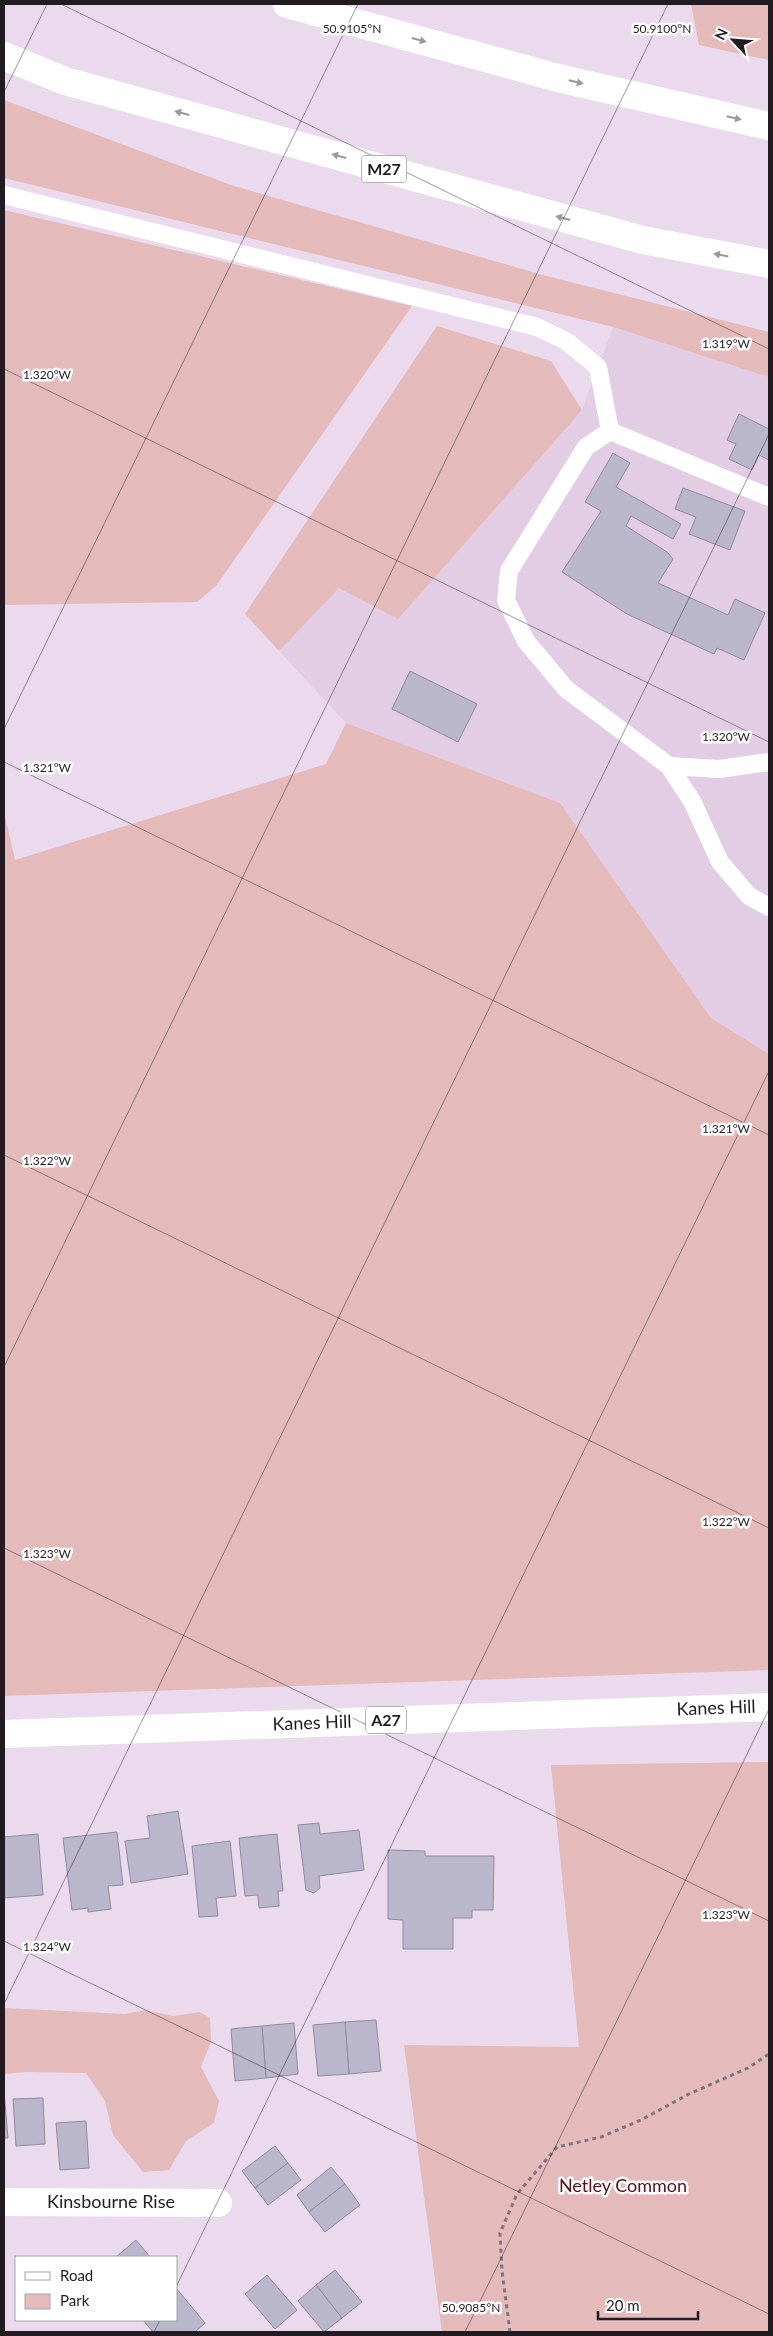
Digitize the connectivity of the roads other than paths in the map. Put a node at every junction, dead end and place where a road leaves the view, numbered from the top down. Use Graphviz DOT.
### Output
graph roads {
  1 [pos="287,4"];
  2 [pos="4,56"];
  3 [pos="769,126"];
  4 [pos="4,195"];
  5 [pos="769,264"];
  6 [pos="610,431"];
  7 [pos="769,497"];
  8 [pos="769,762"];
  9 [pos="669,766"];
  10 [pos="769,908"];
  11 [pos="769,1707"];
  12 [pos="4,1734"];
  13 [pos="4,2202"];
  14 [pos="218,2203"];
  1 -- 3 [label="main road, one-way"];
  5 -- 2 [label="main road, M27, one-way"];
  4 -- 6 [label="lane"];
  6 -- 7 [label="lane"];
  6 -- 9 [label="lane"];
  8 -- 9 [label="lane"];
  9 -- 10 [label="lane"];
  11 -- 12 [label="main road, Kanes Hill / A27"];
  13 -- 14 [label="main road, Kinsbourne Rise"];
}
